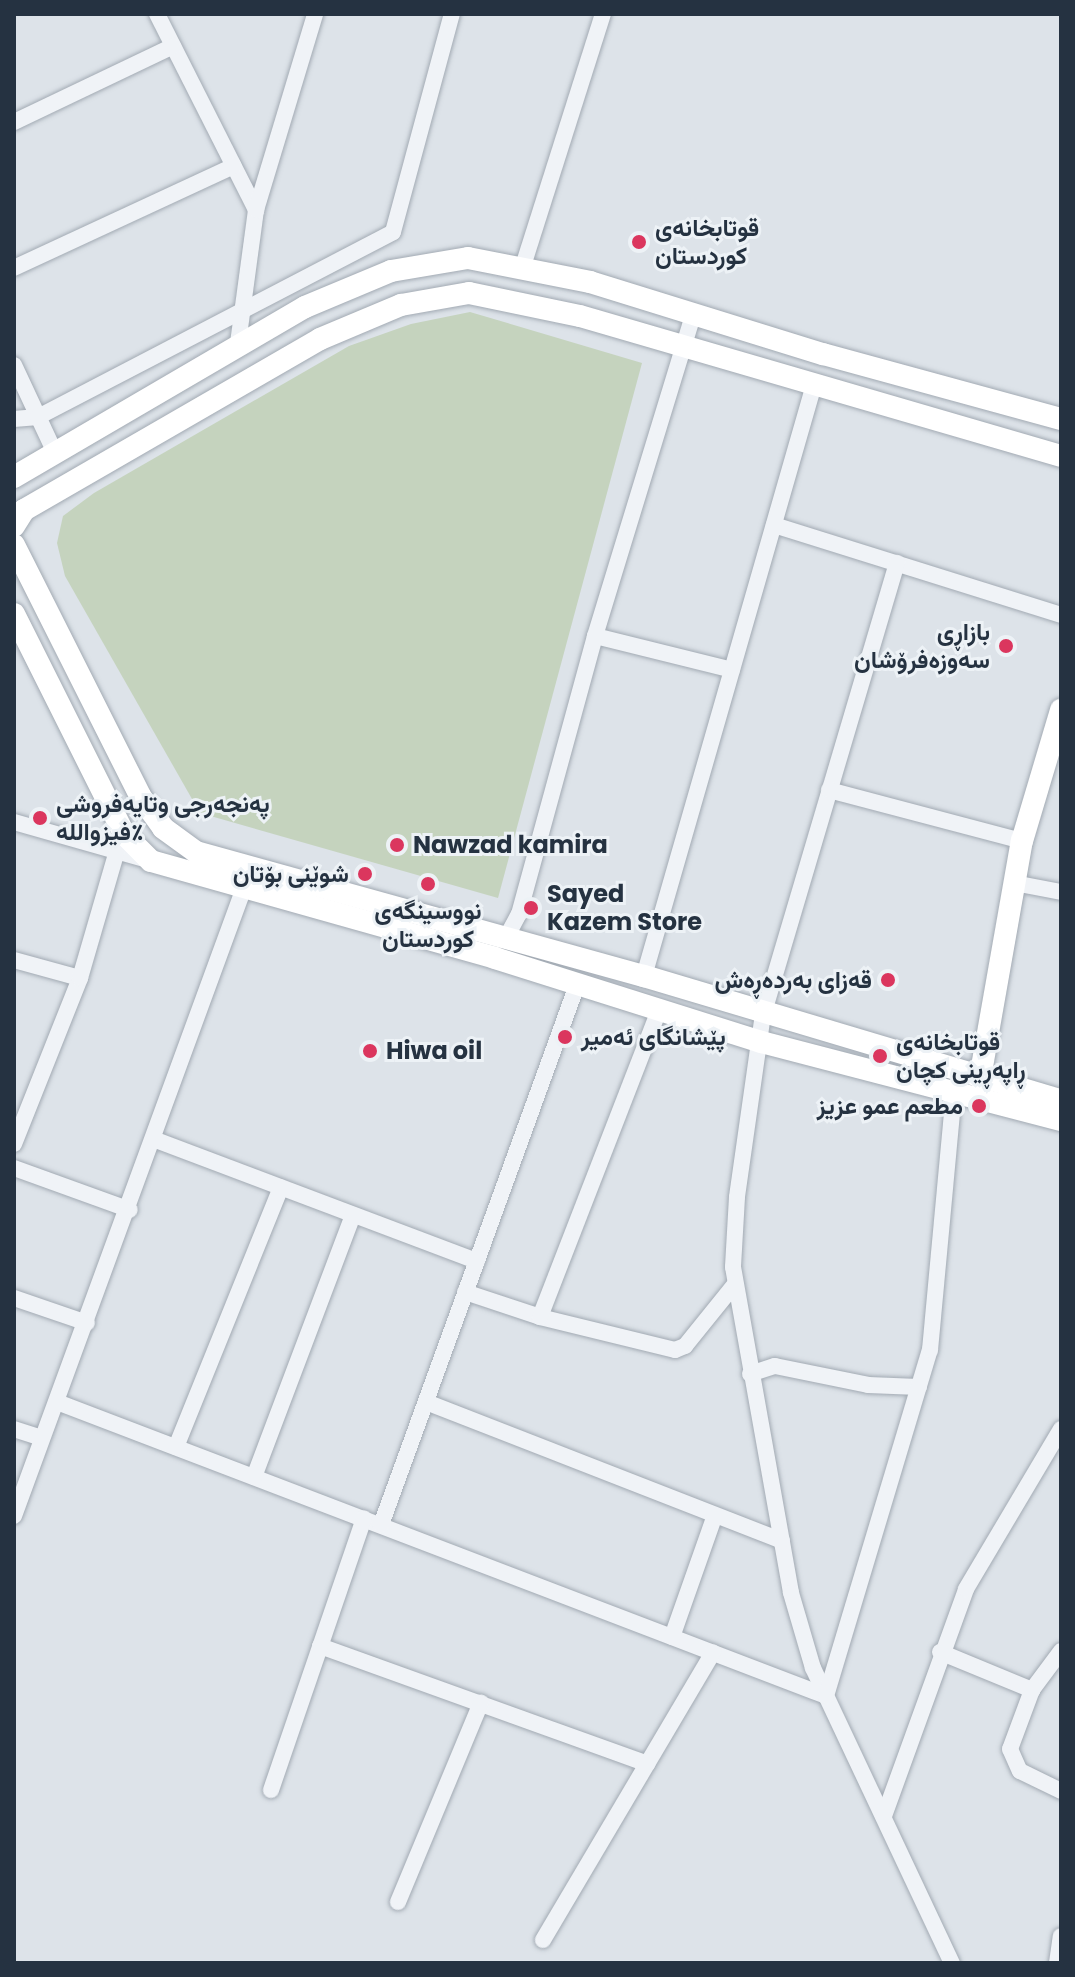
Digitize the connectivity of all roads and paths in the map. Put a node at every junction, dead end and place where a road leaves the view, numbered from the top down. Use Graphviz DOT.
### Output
graph roads {
  1 [pos="157,14"];
  2 [pos="315,14"];
  3 [pos="452,14"];
  4 [pos="603,14"];
  5 [pos="173,46"];
  6 [pos="14,122"];
  7 [pos="234,166"];
  8 [pos="256,210"];
  9 [pos="523,266"];
  10 [pos="14,268"];
  11 [pos="241,313"];
  12 [pos="693,315"];
  13 [pos="238,343"];
  14 [pos="683,349"];
  15 [pos="14,365"];
  16 [pos="813,388"];
  17 [pos="38,417"];
  18 [pos="14,419"];
  19 [pos="1061,419"];
  20 [pos="56,455"];
  21 [pos="1061,456"];
  22 [pos="14,477"];
  23 [pos="14,523"];
  24 [pos="774,525"];
  25 [pos="14,545"];
  26 [pos="897,563"];
  27 [pos="14,614"];
  28 [pos="1061,615"];
  29 [pos="595,636"];
  30 [pos="732,670"];
  31 [pos="1061,710"];
  32 [pos="829,790"];
  33 [pos="14,822"];
  34 [pos="1022,841"];
  35 [pos="116,854"];
  36 [pos="151,861"];
  37 [pos="1014,883"];
  38 [pos="244,888"];
  39 [pos="1061,892"];
  40 [pos="506,938"];
  41 [pos="14,960"];
  42 [pos="644,976"];
  43 [pos="80,978"];
  44 [pos="577,985"];
  45 [pos="658,1012"];
  46 [pos="763,1014"];
  47 [pos="761,1042"];
  48 [pos="980,1078"];
  49 [pos="954,1092"];
  50 [pos="1061,1100"];
  51 [pos="1061,1120"];
  52 [pos="156,1140"];
  53 [pos="14,1144"];
  54 [pos="14,1168"];
  55 [pos="281,1187"];
  56 [pos="130,1210"];
  57 [pos="353,1215"];
  58 [pos="477,1261"];
  59 [pos="735,1284"];
  60 [pos="465,1292"];
  61 [pos="14,1298"];
  62 [pos="540,1317"];
  63 [pos="87,1323"];
  64 [pos="750,1374"];
  65 [pos="919,1387"];
  66 [pos="57,1402"];
  67 [pos="426,1402"];
  68 [pos="14,1429"];
  69 [pos="1061,1429"];
  70 [pos="42,1438"];
  71 [pos="176,1447"];
  72 [pos="254,1477"];
  73 [pos="715,1515"];
  74 [pos="14,1516"];
  75 [pos="364,1519"];
  76 [pos="381,1525"];
  77 [pos="782,1541"];
  78 [pos="672,1637"];
  79 [pos="320,1646"];
  80 [pos="1061,1651"];
  81 [pos="713,1652"];
  82 [pos="940,1652"];
  83 [pos="1032,1690"];
  84 [pos="826,1696"];
  85 [pos="481,1703"];
  86 [pos="647,1764"];
  87 [pos="271,1790"];
  88 [pos="1061,1791"];
  89 [pos="884,1816"];
  90 [pos="398,1902"];
  91 [pos="1061,1936"];
  92 [pos="543,1940"];
  93 [pos="952,1963"];
  94 [pos="1057,1963"];
  1 -- 5 [label="street"];
  2 -- 8 [label="street"];
  3 -- 11 [label="street"];
  4 -- 9 [label="street"];
  5 -- 6 [label="street"];
  5 -- 7 [label="street"];
  7 -- 8 [label="street"];
  7 -- 10 [label="street"];
  8 -- 11 [label="street"];
  9 -- 12 [label="main road"];
  9 -- 13 [label="main road"];
  11 -- 13 [label="street"];
  11 -- 17 [label="street"];
  12 -- 14 [label="street"];
  12 -- 19 [label="main road"];
  13 -- 20 [label="main road"];
  14 -- 16 [label="main road"];
  14 -- 23 [label="main road"];
  14 -- 29 [label="street"];
  15 -- 17 [label="street"];
  16 -- 21 [label="main road"];
  16 -- 24 [label="street"];
  17 -- 18 [label="street"];
  17 -- 20 [label="street"];
  20 -- 22 [label="main road"];
  24 -- 26 [label="street"];
  24 -- 30 [label="street"];
  25 -- 40 [label="main road"];
  26 -- 28 [label="street"];
  26 -- 32 [label="street"];
  27 -- 36 [label="main road"];
  29 -- 30 [label="street"];
  29 -- 40 [label="street"];
  30 -- 42 [label="street"];
  31 -- 34 [label="main road"];
  32 -- 34 [label="street"];
  32 -- 46 [label="street"];
  33 -- 35 [label="street"];
  34 -- 37 [label="main road"];
  35 -- 36 [label="street"];
  35 -- 43 [label="street"];
  36 -- 38 [label="main road"];
  37 -- 39 [label="street"];
  37 -- 48 [label="main road"];
  38 -- 44 [label="main road"];
  38 -- 52 [label="street"];
  40 -- 42 [label="main road"];
  41 -- 43 [label="street"];
  42 -- 46 [label="main road"];
  43 -- 53 [label="street"];
  44 -- 45 [label="main road"];
  44 -- 58 [label="street"];
  45 -- 47 [label="main road"];
  45 -- 62 [label="street"];
  46 -- 47 [label="street"];
  46 -- 48 [label="main road"];
  47 -- 49 [label="main road"];
  47 -- 59 [label="street"];
  48 -- 50 [label="main road"];
  49 -- 51 [label="main road"];
  49 -- 65 [label="street"];
  52 -- 55 [label="street"];
  52 -- 56 [label="street"];
  54 -- 56 [label="street"];
  55 -- 57 [label="street"];
  55 -- 71 [label="street"];
  56 -- 63 [label="street"];
  57 -- 58 [label="street"];
  57 -- 72 [label="street"];
  58 -- 60 [label="street"];
  59 -- 62 [label="street"];
  59 -- 64 [label="street"];
  60 -- 62 [label="street"];
  60 -- 67 [label="street"];
  61 -- 63 [label="street"];
  63 -- 66 [label="street"];
  64 -- 65 [label="street"];
  64 -- 77 [label="street"];
  65 -- 84 [label="street"];
  66 -- 70 [label="street"];
  66 -- 71 [label="street"];
  67 -- 73 [label="street"];
  67 -- 76 [label="street"];
  68 -- 70 [label="street"];
  69 -- 82 [label="street"];
  70 -- 74 [label="street"];
  71 -- 72 [label="street"];
  72 -- 75 [label="street"];
  73 -- 77 [label="street"];
  73 -- 78 [label="street"];
  75 -- 76 [label="street"];
  75 -- 79 [label="street"];
  76 -- 78 [label="street"];
  77 -- 84 [label="street"];
  78 -- 81 [label="street"];
  79 -- 85 [label="street"];
  79 -- 87 [label="street"];
  80 -- 83 [label="street"];
  81 -- 84 [label="street"];
  81 -- 86 [label="street"];
  82 -- 83 [label="street"];
  82 -- 89 [label="street"];
  83 -- 88 [label="street"];
  84 -- 89 [label="street"];
  85 -- 86 [label="street"];
  85 -- 90 [label="street"];
  86 -- 92 [label="street"];
  89 -- 93 [label="street"];
  91 -- 94 [label="street"];
}
